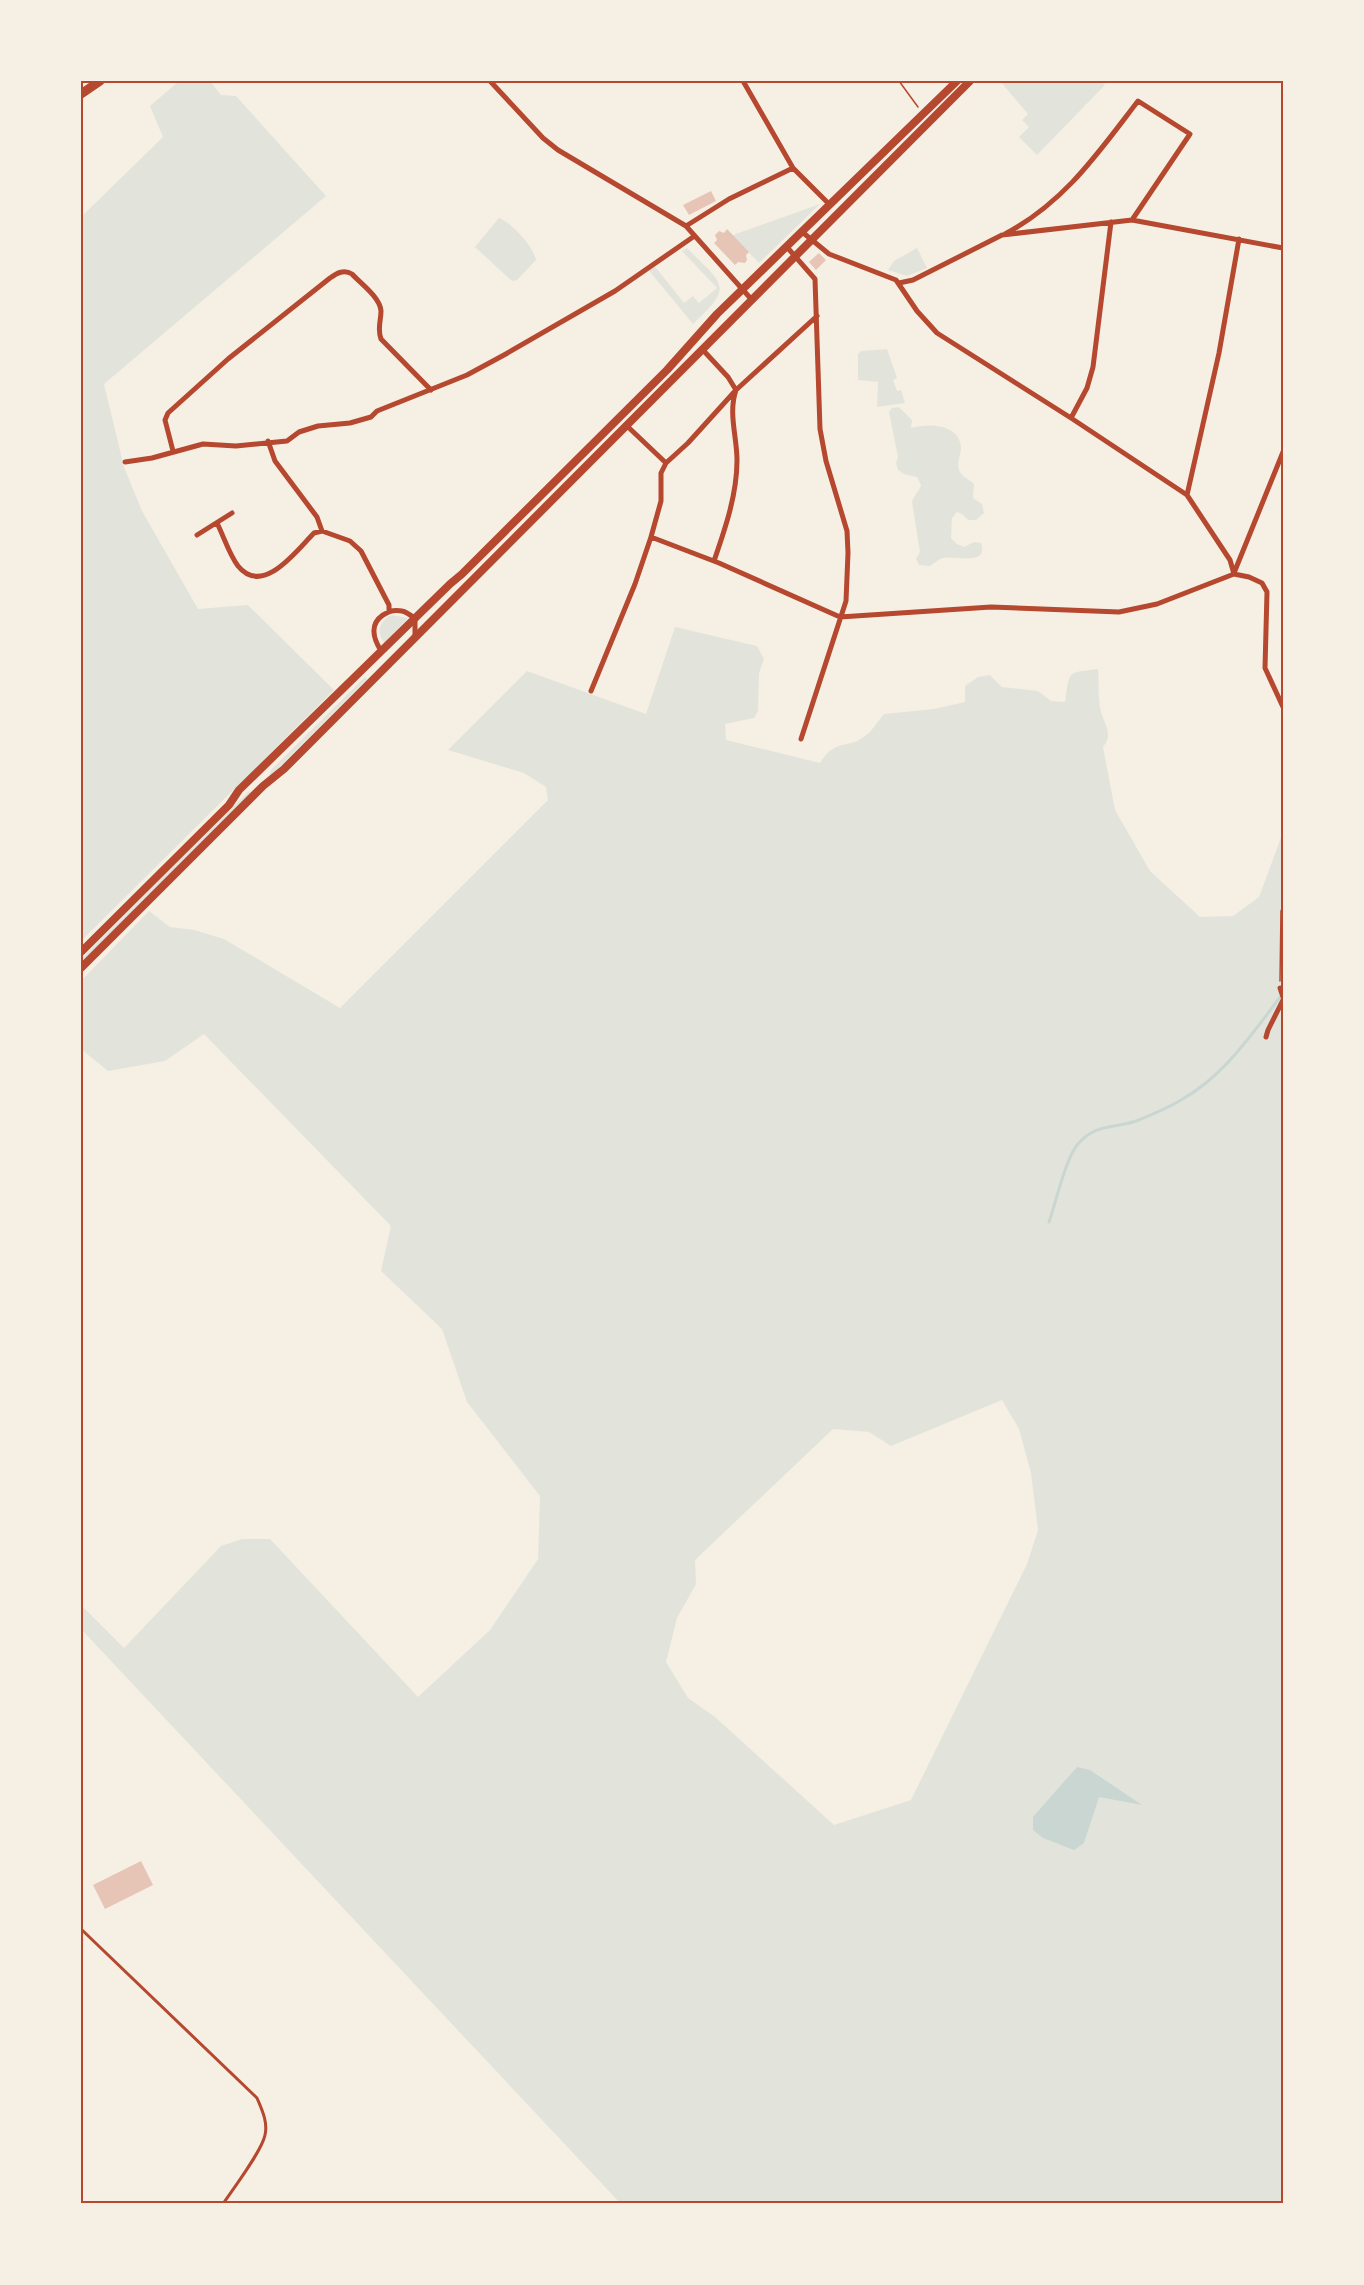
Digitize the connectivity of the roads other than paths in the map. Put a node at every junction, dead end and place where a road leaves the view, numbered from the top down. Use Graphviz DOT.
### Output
graph roads {
  1 [pos="100,81"];
  2 [pos="490,81"];
  3 [pos="742,81"];
  4 [pos="957,81"];
  5 [pos="970,81"];
  6 [pos="81,94"];
  7 [pos="793,168"];
  8 [pos="830,205"];
  9 [pos="1132,220"];
  10 [pos="1111,222"];
  11 [pos="686,226"];
  12 [pos="801,231"];
  13 [pos="1002,236"];
  14 [pos="693,237"];
  15 [pos="1239,239"];
  16 [pos="812,240"];
  17 [pos="786,246"];
  18 [pos="1283,248"];
  19 [pos="795,256"];
  20 [pos="899,283"];
  21 [pos="742,289"];
  22 [pos="752,300"];
  23 [pos="817,316"];
  24 [pos="702,349"];
  25 [pos="431,390"];
  26 [pos="736,390"];
  27 [pos="1071,418"];
  28 [pos="626,425"];
  29 [pos="268,441"];
  30 [pos="173,451"];
  31 [pos="1283,452"];
  32 [pos="125,462"];
  33 [pos="666,463"];
  34 [pos="1187,495"];
  35 [pos="232,513"];
  36 [pos="218,523"];
  37 [pos="322,531"];
  38 [pos="197,535"];
  39 [pos="651,537"];
  40 [pos="714,561"];
  41 [pos="1234,574"];
  42 [pos="389,611"];
  43 [pos="840,617"];
  44 [pos="415,618"];
  45 [pos="415,636"];
  46 [pos="381,651"];
  47 [pos="591,691"];
  48 [pos="1283,707"];
  49 [pos="801,739"];
  50 [pos="81,952"];
  51 [pos="81,968"];
  52 [pos="1280,988"];
  53 [pos="1283,999"];
  54 [pos="1266,1037"];
  55 [pos="81,1929"];
  56 [pos="223,2204"];
  1 -- 6 [label="highway"];
  2 -- 11 [label="street"];
  3 -- 7 [label="street"];
  4 -- 8 [label="main road"];
  5 -- 16 [label="main road"];
  7 -- 8 [label="street"];
  7 -- 11 [label="street"];
  8 -- 12 [label="main road"];
  9 -- 10 [label="street"];
  9 -- 13 [label="street"];
  9 -- 15 [label="street"];
  10 -- 13 [label="street"];
  10 -- 27 [label="street"];
  11 -- 14 [label="street"];
  12 -- 16 [label="street"];
  12 -- 17 [label="main road"];
  13 -- 20 [label="street"];
  14 -- 21 [label="street"];
  14 -- 25 [label="street"];
  15 -- 18 [label="street"];
  15 -- 34 [label="street"];
  16 -- 19 [label="main road"];
  16 -- 20 [label="street"];
  17 -- 19 [label="street"];
  17 -- 21 [label="main road"];
  19 -- 22 [label="main road"];
  19 -- 23 [label="street"];
  20 -- 27 [label="street"];
  21 -- 22 [label="street"];
  21 -- 44 [label="main road"];
  22 -- 24 [label="main road"];
  23 -- 26 [label="street"];
  23 -- 43 [label="street"];
  24 -- 26 [label="street"];
  24 -- 28 [label="main road"];
  25 -- 29 [label="street"];
  25 -- 30 [label="street"];
  26 -- 33 [label="street"];
  26 -- 40 [label="street"];
  27 -- 34 [label="street"];
  28 -- 33 [label="street"];
  28 -- 45 [label="main road"];
  29 -- 30 [label="street"];
  29 -- 37 [label="street"];
  30 -- 32 [label="street"];
  31 -- 41 [label="street"];
  33 -- 39 [label="street"];
  34 -- 41 [label="street"];
  35 -- 36 [label="street"];
  36 -- 37 [label="street"];
  36 -- 38 [label="street"];
  37 -- 42 [label="street"];
  39 -- 40 [label="street"];
  39 -- 47 [label="street"];
  40 -- 43 [label="street"];
  41 -- 43 [label="street"];
  41 -- 48 [label="street"];
  42 -- 44 [label="street"];
  42 -- 46 [label="street"];
  43 -- 49 [label="street"];
  44 -- 45 [label="street"];
  44 -- 46 [label="main road"];
  45 -- 51 [label="main road"];
  46 -- 50 [label="main road"];
  52 -- 53 [label="street"];
  53 -- 54 [label="street"];
  55 -- 56 [label="lane"];
}
